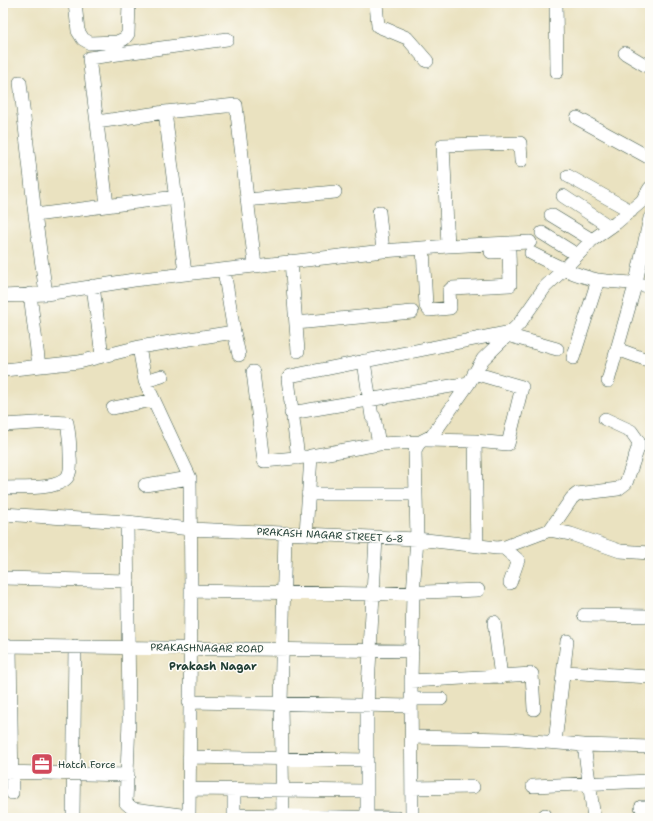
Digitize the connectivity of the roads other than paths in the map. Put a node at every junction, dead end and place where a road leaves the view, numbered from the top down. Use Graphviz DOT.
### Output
graph roads {
  1 [pos="75,3"];
  2 [pos="130,3"];
  3 [pos="376,3"];
  4 [pos="556,3"];
  5 [pos="227,39"];
  6 [pos="625,53"];
  7 [pos="427,61"];
  8 [pos="650,68"];
  9 [pos="557,72"];
  10 [pos="20,82"];
  11 [pos="165,112"];
  12 [pos="577,118"];
  13 [pos="97,122"];
  14 [pos="650,158"];
  15 [pos="521,161"];
  16 [pos="568,176"];
  17 [pos="335,192"];
  18 [pos="563,196"];
  19 [pos="648,196"];
  20 [pos="176,197"];
  21 [pos="247,200"];
  22 [pos="107,205"];
  23 [pos="631,211"];
  24 [pos="379,212"];
  25 [pos="35,215"];
  26 [pos="551,215"];
  27 [pos="650,218"];
  28 [pos="610,227"];
  29 [pos="542,233"];
  30 [pos="592,240"];
  31 [pos="448,246"];
  32 [pos="509,247"];
  33 [pos="383,251"];
  34 [pos="423,251"];
  35 [pos="577,255"];
  36 [pos="291,261"];
  37 [pos="255,265"];
  38 [pos="224,270"];
  39 [pos="563,270"];
  40 [pos="185,273"];
  41 [pos="598,280"];
  42 [pos="636,282"];
  43 [pos="93,286"];
  44 [pos="650,287"];
  45 [pos="30,294"];
  46 [pos="46,294"];
  47 [pos="3,296"];
  48 [pos="412,312"];
  49 [pos="296,323"];
  50 [pos="234,332"];
  51 [pos="509,333"];
  52 [pos="139,347"];
  53 [pos="557,349"];
  54 [pos="617,349"];
  55 [pos="298,351"];
  56 [pos="238,355"];
  57 [pos="102,356"];
  58 [pos="573,358"];
  59 [pos="364,361"];
  60 [pos="650,361"];
  61 [pos="39,366"];
  62 [pos="4,370"];
  63 [pos="253,372"];
  64 [pos="162,376"];
  65 [pos="471,378"];
  66 [pos="145,381"];
  67 [pos="608,381"];
  68 [pos="153,400"];
  69 [pos="369,400"];
  70 [pos="113,408"];
  71 [pos="292,413"];
  72 [pos="605,419"];
  73 [pos="3,425"];
  74 [pos="423,441"];
  75 [pos="475,441"];
  76 [pos="379,444"];
  77 [pos="304,457"];
  78 [pos="190,478"];
  79 [pos="145,485"];
  80 [pos="3,488"];
  81 [pos="308,494"];
  82 [pos="416,494"];
  83 [pos="3,514"];
  84 [pos="127,522"];
  85 [pos="190,529"];
  86 [pos="550,530"];
  87 [pos="285,534"];
  88 [pos="306,534"];
  89 [pos="376,538"];
  90 [pos="417,539"];
  91 [pos="477,546"];
  92 [pos="503,547"];
  93 [pos="650,553"];
  94 [pos="3,578"];
  95 [pos="128,581"];
  96 [pos="510,583"];
  97 [pos="191,590"];
  98 [pos="478,590"];
  99 [pos="283,592"];
  100 [pos="413,593"];
  101 [pos="372,594"];
  102 [pos="584,615"];
  103 [pos="650,616"];
  104 [pos="494,622"];
  105 [pos="567,641"];
  106 [pos="6,646"];
  107 [pos="75,646"];
  108 [pos="129,647"];
  109 [pos="190,648"];
  110 [pos="282,649"];
  111 [pos="369,651"];
  112 [pos="412,652"];
  113 [pos="564,672"];
  114 [pos="501,677"];
  115 [pos="650,677"];
  116 [pos="411,680"];
  117 [pos="441,699"];
  118 [pos="189,702"];
  119 [pos="411,702"];
  120 [pos="281,704"];
  121 [pos="367,706"];
  122 [pos="534,709"];
  123 [pos="412,737"];
  124 [pos="555,742"];
  125 [pos="584,745"];
  126 [pos="650,747"];
  127 [pos="189,757"];
  128 [pos="282,759"];
  129 [pos="367,760"];
  130 [pos="7,772"];
  131 [pos="74,774"];
  132 [pos="128,775"];
  133 [pos="650,781"];
  134 [pos="589,784"];
  135 [pos="533,786"];
  136 [pos="473,787"];
  137 [pos="412,788"];
  138 [pos="190,789"];
  139 [pos="234,789"];
  140 [pos="281,790"];
  141 [pos="366,791"];
  142 [pos="12,793"];
  143 [pos="283,815"];
  144 [pos="234,816"];
  145 [pos="189,817"];
  146 [pos="73,818"];
  147 [pos="367,818"];
  148 [pos="397,818"];
  149 [pos="412,818"];
  150 [pos="594,818"];
  1 -- 2 [label="street"];
  3 -- 7 [label="street"];
  4 -- 9 [label="street"];
  5 -- 13 [label="street"];
  6 -- 8 [label="street"];
  10 -- 25 [label="street"];
  11 -- 13 [label="street"];
  11 -- 20 [label="street"];
  11 -- 21 [label="street"];
  12 -- 14 [label="street"];
  13 -- 22 [label="street"];
  15 -- 31 [label="street"];
  16 -- 23 [label="street"];
  17 -- 21 [label="street"];
  18 -- 28 [label="street"];
  19 -- 23 [label="street"];
  20 -- 22 [label="street"];
  20 -- 40 [label="street"];
  21 -- 37 [label="street"];
  22 -- 25 [label="street"];
  23 -- 28 [label="street"];
  24 -- 33 [label="street"];
  25 -- 46 [label="street"];
  26 -- 30 [label="street"];
  27 -- 42 [label="street"];
  28 -- 30 [label="street"];
  29 -- 35 [label="street"];
  30 -- 35 [label="street"];
  31 -- 32 [label="street"];
  31 -- 34 [label="street"];
  32 -- 34 [label="street"];
  32 -- 34 [label="street"];
  32 -- 39 [label="street"];
  33 -- 34 [label="street"];
  33 -- 36 [label="street"];
  35 -- 39 [label="street"];
  36 -- 37 [label="street"];
  36 -- 49 [label="street"];
  37 -- 38 [label="street"];
  38 -- 40 [label="street"];
  38 -- 50 [label="street"];
  39 -- 41 [label="street"];
  39 -- 51 [label="street"];
  40 -- 43 [label="street"];
  41 -- 42 [label="street"];
  41 -- 58 [label="street"];
  42 -- 44 [label="street"];
  42 -- 54 [label="street"];
  43 -- 46 [label="street"];
  43 -- 57 [label="street"];
  45 -- 46 [label="street"];
  45 -- 47 [label="street"];
  45 -- 61 [label="street"];
  48 -- 49 [label="street"];
  49 -- 55 [label="street"];
  50 -- 52 [label="street"];
  50 -- 56 [label="street"];
  51 -- 53 [label="street"];
  51 -- 59 [label="street"];
  51 -- 65 [label="street"];
  52 -- 57 [label="street"];
  52 -- 66 [label="street"];
  54 -- 60 [label="street"];
  54 -- 67 [label="street"];
  57 -- 61 [label="street"];
  59 -- 69 [label="street"];
  59 -- 71 [label="street"];
  61 -- 62 [label="street"];
  63 -- 77 [label="street"];
  64 -- 66 [label="street"];
  65 -- 69 [label="street"];
  65 -- 74 [label="street"];
  65 -- 75 [label="street"];
  66 -- 68 [label="street"];
  68 -- 70 [label="street"];
  68 -- 78 [label="street"];
  69 -- 71 [label="street"];
  69 -- 76 [label="street"];
  71 -- 77 [label="street"];
  72 -- 86 [label="street"];
  73 -- 80 [label="street"];
  74 -- 75 [label="street"];
  74 -- 76 [label="street"];
  74 -- 82 [label="street"];
  75 -- 91 [label="street"];
  76 -- 77 [label="street"];
  77 -- 81 [label="street"];
  78 -- 79 [label="street"];
  78 -- 85 [label="street"];
  81 -- 82 [label="street"];
  81 -- 88 [label="street"];
  82 -- 90 [label="street"];
  83 -- 84 [label="street, PRAKASH NAGAR STREET 6-8"];
  84 -- 85 [label="street, PRAKASH NAGAR STREET 6-8"];
  84 -- 95 [label="street"];
  85 -- 87 [label="street, PRAKASH NAGAR STREET 6-8"];
  85 -- 97 [label="street"];
  86 -- 92 [label="street, PRAKASH NAGAR STREET 6-8"];
  86 -- 93 [label="street"];
  87 -- 88 [label="street, PRAKASH NAGAR STREET 6-8"];
  87 -- 99 [label="street"];
  88 -- 89 [label="street, PRAKASH NAGAR STREET 6-8"];
  89 -- 90 [label="street, PRAKASH NAGAR STREET 6-8"];
  89 -- 101 [label="street"];
  90 -- 91 [label="street, PRAKASH NAGAR STREET 6-8"];
  90 -- 100 [label="street"];
  91 -- 92 [label="street, PRAKASH NAGAR STREET 6-8"];
  92 -- 96 [label="street"];
  94 -- 95 [label="street"];
  95 -- 108 [label="street"];
  97 -- 99 [label="street"];
  97 -- 109 [label="street"];
  98 -- 100 [label="street"];
  99 -- 101 [label="street"];
  99 -- 110 [label="street"];
  100 -- 101 [label="street"];
  100 -- 112 [label="street"];
  101 -- 111 [label="street"];
  102 -- 103 [label="street"];
  104 -- 114 [label="street"];
  105 -- 113 [label="street"];
  106 -- 107 [label="street, PRAKASHNAGAR ROAD"];
  106 -- 130 [label="street"];
  107 -- 108 [label="street, PRAKASHNAGAR ROAD"];
  107 -- 131 [label="street"];
  108 -- 109 [label="street, PRAKASHNAGAR ROAD"];
  108 -- 132 [label="street"];
  109 -- 110 [label="street, PRAKASHNAGAR ROAD"];
  109 -- 118 [label="street"];
  110 -- 111 [label="street, PRAKASHNAGAR ROAD"];
  110 -- 120 [label="street"];
  111 -- 112 [label="street, PRAKASHNAGAR ROAD"];
  111 -- 121 [label="street"];
  112 -- 116 [label="street"];
  113 -- 115 [label="street"];
  113 -- 124 [label="street"];
  114 -- 116 [label="street"];
  114 -- 122 [label="street"];
  116 -- 119 [label="street"];
  117 -- 119 [label="street"];
  118 -- 120 [label="street"];
  118 -- 127 [label="street"];
  119 -- 121 [label="street"];
  119 -- 123 [label="street"];
  120 -- 121 [label="street"];
  120 -- 128 [label="street"];
  121 -- 129 [label="street"];
  123 -- 124 [label="street"];
  123 -- 137 [label="street"];
  124 -- 125 [label="street"];
  125 -- 126 [label="street"];
  125 -- 134 [label="street"];
  127 -- 128 [label="street"];
  127 -- 138 [label="street"];
  128 -- 129 [label="street"];
  128 -- 140 [label="street"];
  129 -- 141 [label="street"];
  130 -- 131 [label="street"];
  130 -- 142 [label="street"];
  131 -- 132 [label="street"];
  131 -- 146 [label="street"];
  132 -- 145 [label="street"];
  133 -- 134 [label="street"];
  134 -- 135 [label="street"];
  134 -- 150 [label="street"];
  136 -- 137 [label="street"];
  137 -- 149 [label="street"];
  138 -- 139 [label="street"];
  138 -- 145 [label="street"];
  139 -- 140 [label="street"];
  139 -- 144 [label="street"];
  140 -- 141 [label="street"];
  140 -- 143 [label="street"];
  141 -- 147 [label="street"];
  143 -- 144 [label="street"];
  143 -- 147 [label="street"];
  147 -- 148 [label="street"];
}
